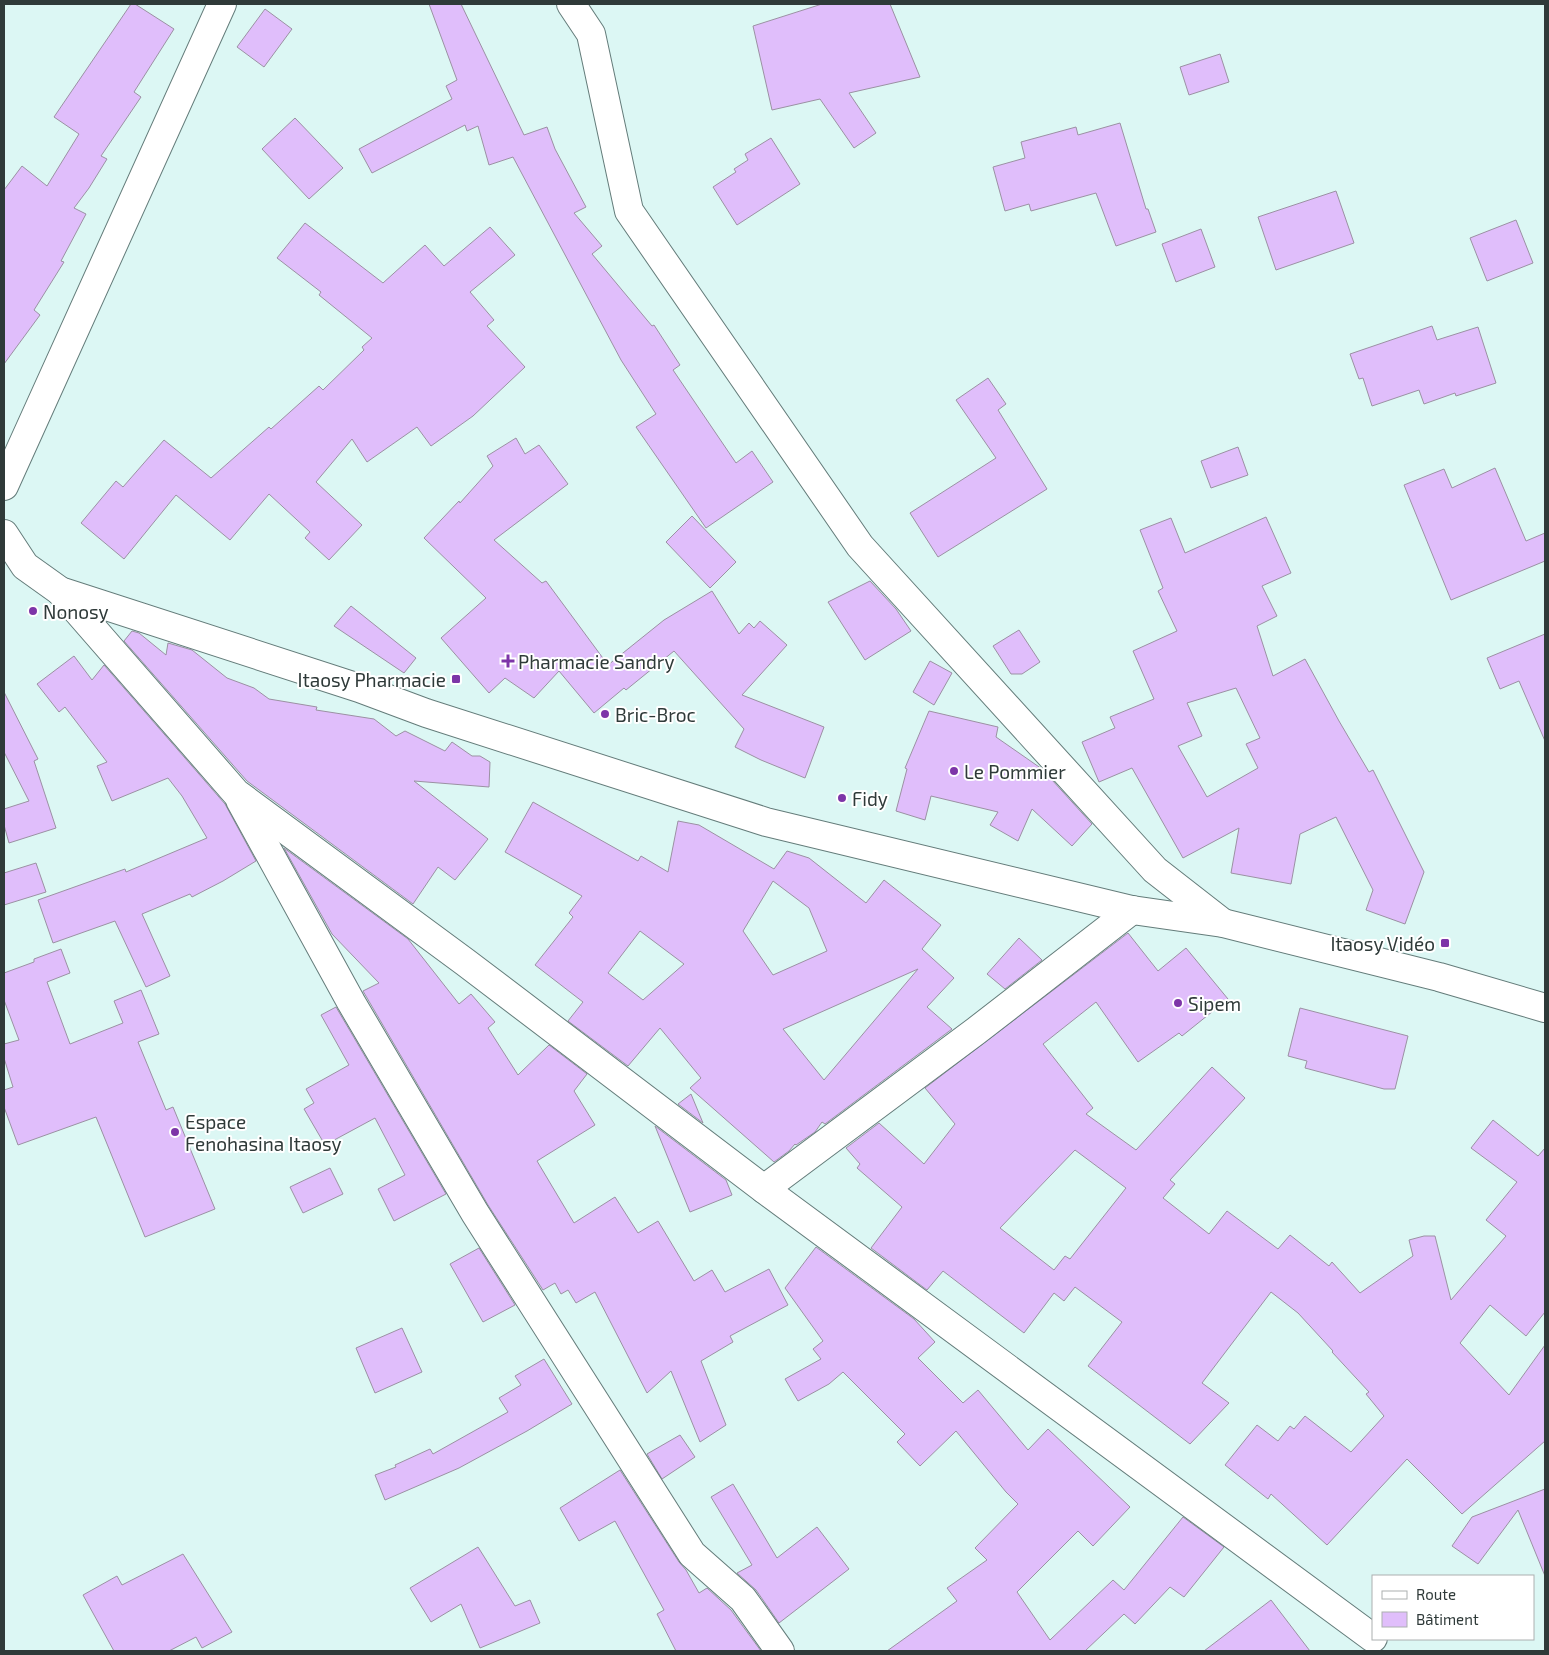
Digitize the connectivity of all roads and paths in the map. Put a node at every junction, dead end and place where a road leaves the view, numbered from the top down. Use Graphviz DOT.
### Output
graph roads {
  1 [pos="222,4"];
  2 [pos="571,4"];
  3 [pos="4,486"];
  4 [pos="4,534"];
  5 [pos="60,592"];
  6 [pos="236,793"];
  7 [pos="1132,910"];
  8 [pos="1222,923"];
  9 [pos="1545,1008"];
  10 [pos="764,1189"];
  11 [pos="1372,1637"];
  12 [pos="1376,1640"];
  13 [pos="780,1651"];
  14 [pos="1390,1651"];
  1 -- 3 [label="street"];
  2 -- 8 [label="street"];
  4 -- 5 [label="street"];
  5 -- 6 [label="street"];
  5 -- 7 [label="street"];
  6 -- 10 [label="street"];
  6 -- 13 [label="street"];
  7 -- 8 [label="street"];
  7 -- 10 [label="street"];
  8 -- 9 [label="street"];
  10 -- 11 [label="street"];
  12 -- 14 [label="street"];
}
